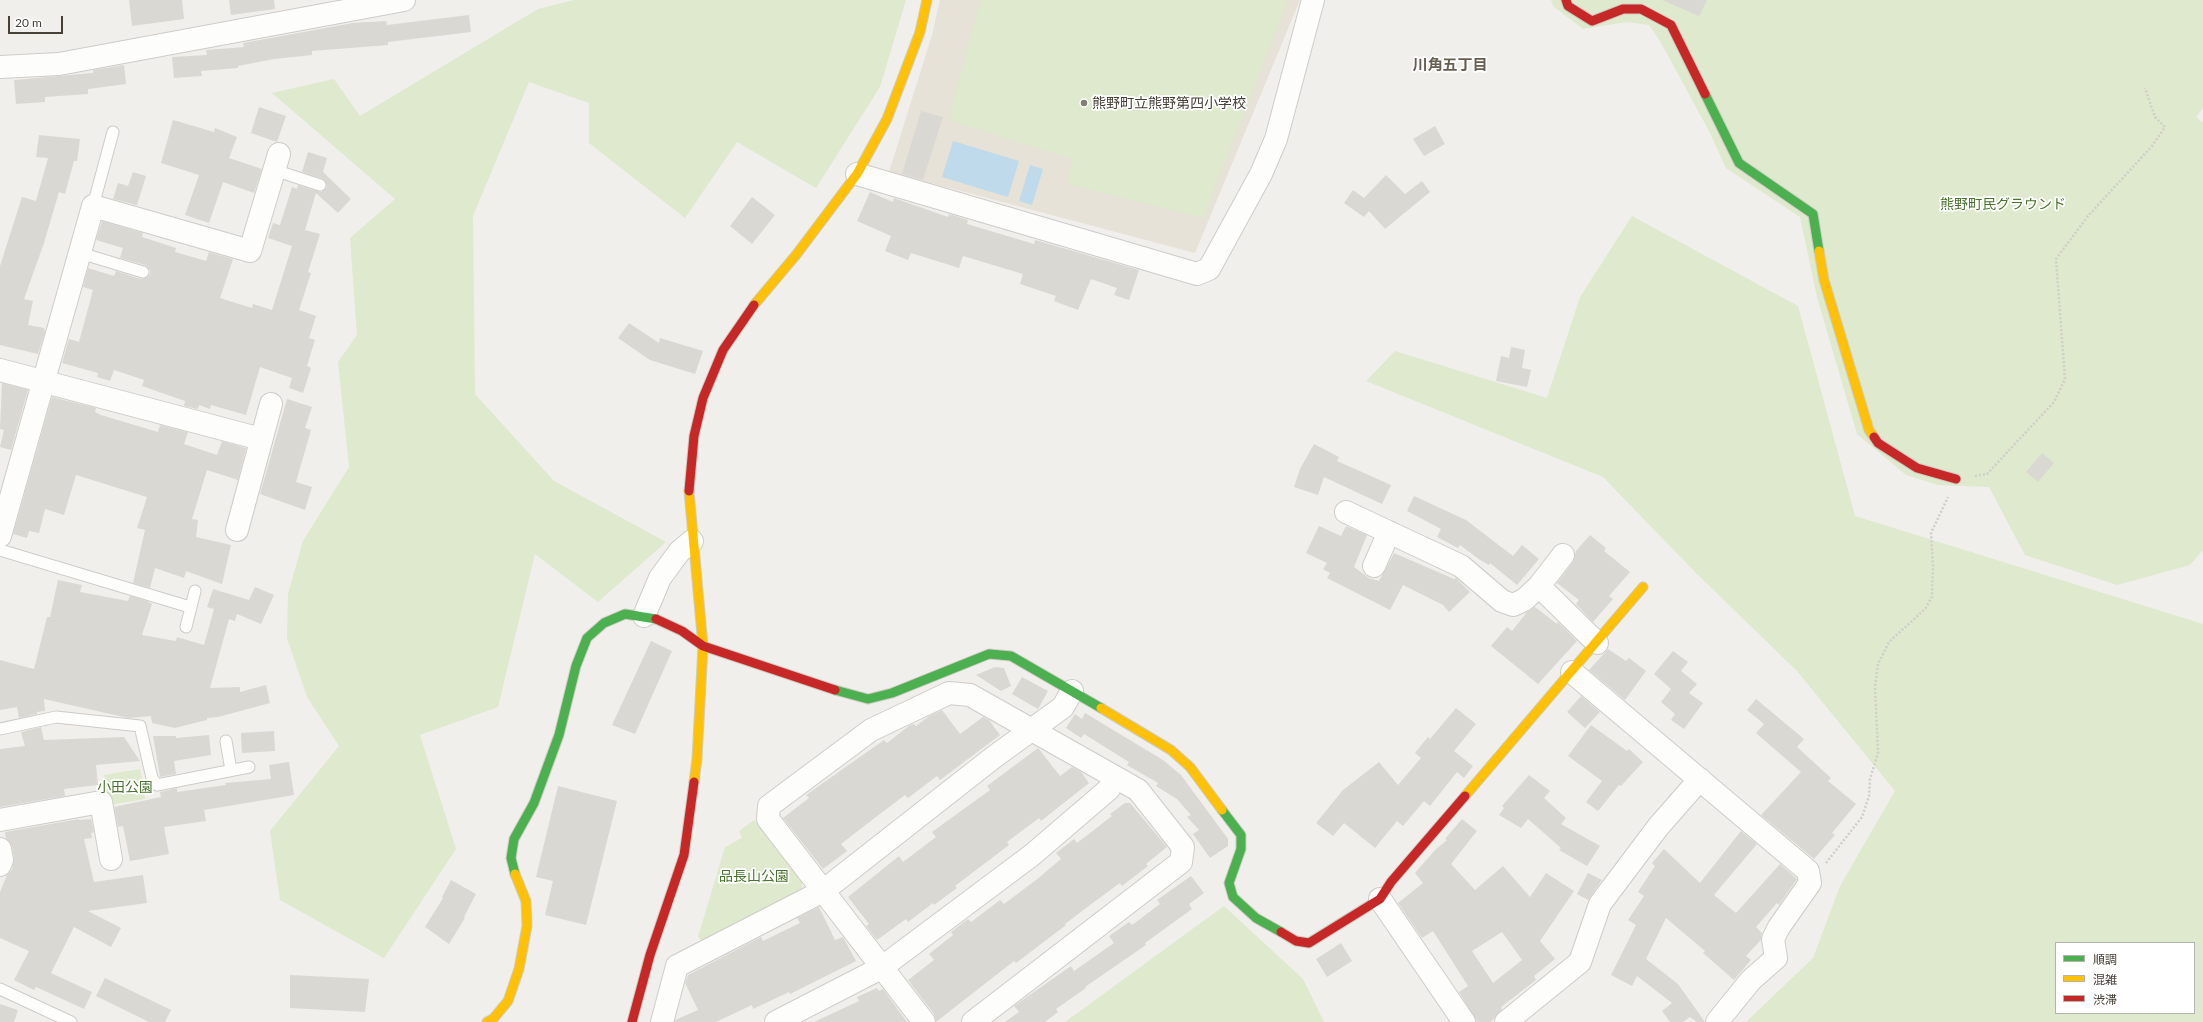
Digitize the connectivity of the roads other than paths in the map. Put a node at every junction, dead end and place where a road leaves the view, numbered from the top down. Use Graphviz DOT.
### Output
graph roads {
  1 [pos="404,0"];
  2 [pos="927,0"];
  3 [pos="1313,0"];
  4 [pos="1566,0"];
  5 [pos="0,67"];
  6 [pos="112,132"];
  7 [pos="276,162"];
  8 [pos="856,174"];
  9 [pos="320,185"];
  10 [pos="93,206"];
  11 [pos="80,253"];
  12 [pos="143,272"];
  13 [pos="0,370"];
  14 [pos="44,381"];
  15 [pos="271,404"];
  16 [pos="261,439"];
  17 [pos="1956,479"];
  18 [pos="1346,512"];
  19 [pos="237,530"];
  20 [pos="1390,532"];
  21 [pos="0,536"];
  22 [pos="692,541"];
  23 [pos="0,550"];
  24 [pos="1563,555"];
  25 [pos="1374,566"];
  26 [pos="1539,586"];
  27 [pos="1643,587"];
  28 [pos="195,591"];
  29 [pos="190,607"];
  30 [pos="644,616"];
  31 [pos="186,627"];
  32 [pos="1597,643"];
  33 [pos="702,646"];
  34 [pos="1572,672"];
  35 [pos="1072,691"];
  36 [pos="0,729"];
  37 [pos="1032,731"];
  38 [pos="226,741"];
  39 [pos="249,767"];
  40 [pos="231,770"];
  41 [pos="1114,777"];
  42 [pos="1700,779"];
  43 [pos="0,820"];
  44 [pos="0,849"];
  45 [pos="111,859"];
  46 [pos="0,865"];
  47 [pos="823,891"];
  48 [pos="1380,899"];
  49 [pos="881,968"];
  50 [pos="0,989"];
  51 [pos="71,1022"];
  52 [pos="487,1022"];
  53 [pos="632,1022"];
  54 [pos="662,1022"];
  55 [pos="776,1022"];
  56 [pos="924,1022"];
  57 [pos="973,1022"];
  58 [pos="1464,1022"];
  59 [pos="1506,1022"];
  60 [pos="1717,1022"];
  1 -- 5 [label="street"];
  2 -- 8 [label="street"];
  3 -- 8 [label="street"];
  4 -- 17 [label="street"];
  6 -- 10 [label="lane"];
  7 -- 9 [label="lane"];
  7 -- 10 [label="street"];
  8 -- 22 [label="street"];
  10 -- 11 [label="street"];
  11 -- 12 [label="lane"];
  11 -- 14 [label="street"];
  13 -- 14 [label="street"];
  14 -- 16 [label="street"];
  14 -- 21 [label="street"];
  15 -- 16 [label="street"];
  16 -- 19 [label="street"];
  18 -- 20 [label="street"];
  20 -- 25 [label="street"];
  20 -- 26 [label="street"];
  22 -- 30 [label="street"];
  22 -- 33 [label="street"];
  23 -- 29 [label="lane"];
  24 -- 26 [label="street"];
  26 -- 32 [label="street"];
  27 -- 32 [label="street"];
  28 -- 29 [label="lane"];
  29 -- 31 [label="lane"];
  30 -- 33 [label="street"];
  30 -- 52 [label="street"];
  32 -- 34 [label="street"];
  33 -- 35 [label="street"];
  33 -- 53 [label="street"];
  34 -- 42 [label="street"];
  34 -- 48 [label="street"];
  35 -- 37 [label="street"];
  35 -- 48 [label="street"];
  36 -- 40 [label="lane"];
  37 -- 41 [label="street"];
  37 -- 47 [label="street"];
  37 -- 47 [label="street"];
  38 -- 40 [label="lane"];
  39 -- 40 [label="lane"];
  41 -- 49 [label="street"];
  41 -- 57 [label="street"];
  42 -- 59 [label="street"];
  42 -- 60 [label="street"];
  43 -- 45 [label="street"];
  44 -- 46 [label="street"];
  47 -- 49 [label="street"];
  47 -- 54 [label="street"];
  48 -- 58 [label="street"];
  49 -- 55 [label="street"];
  49 -- 56 [label="street"];
  50 -- 51 [label="lane"];
}
